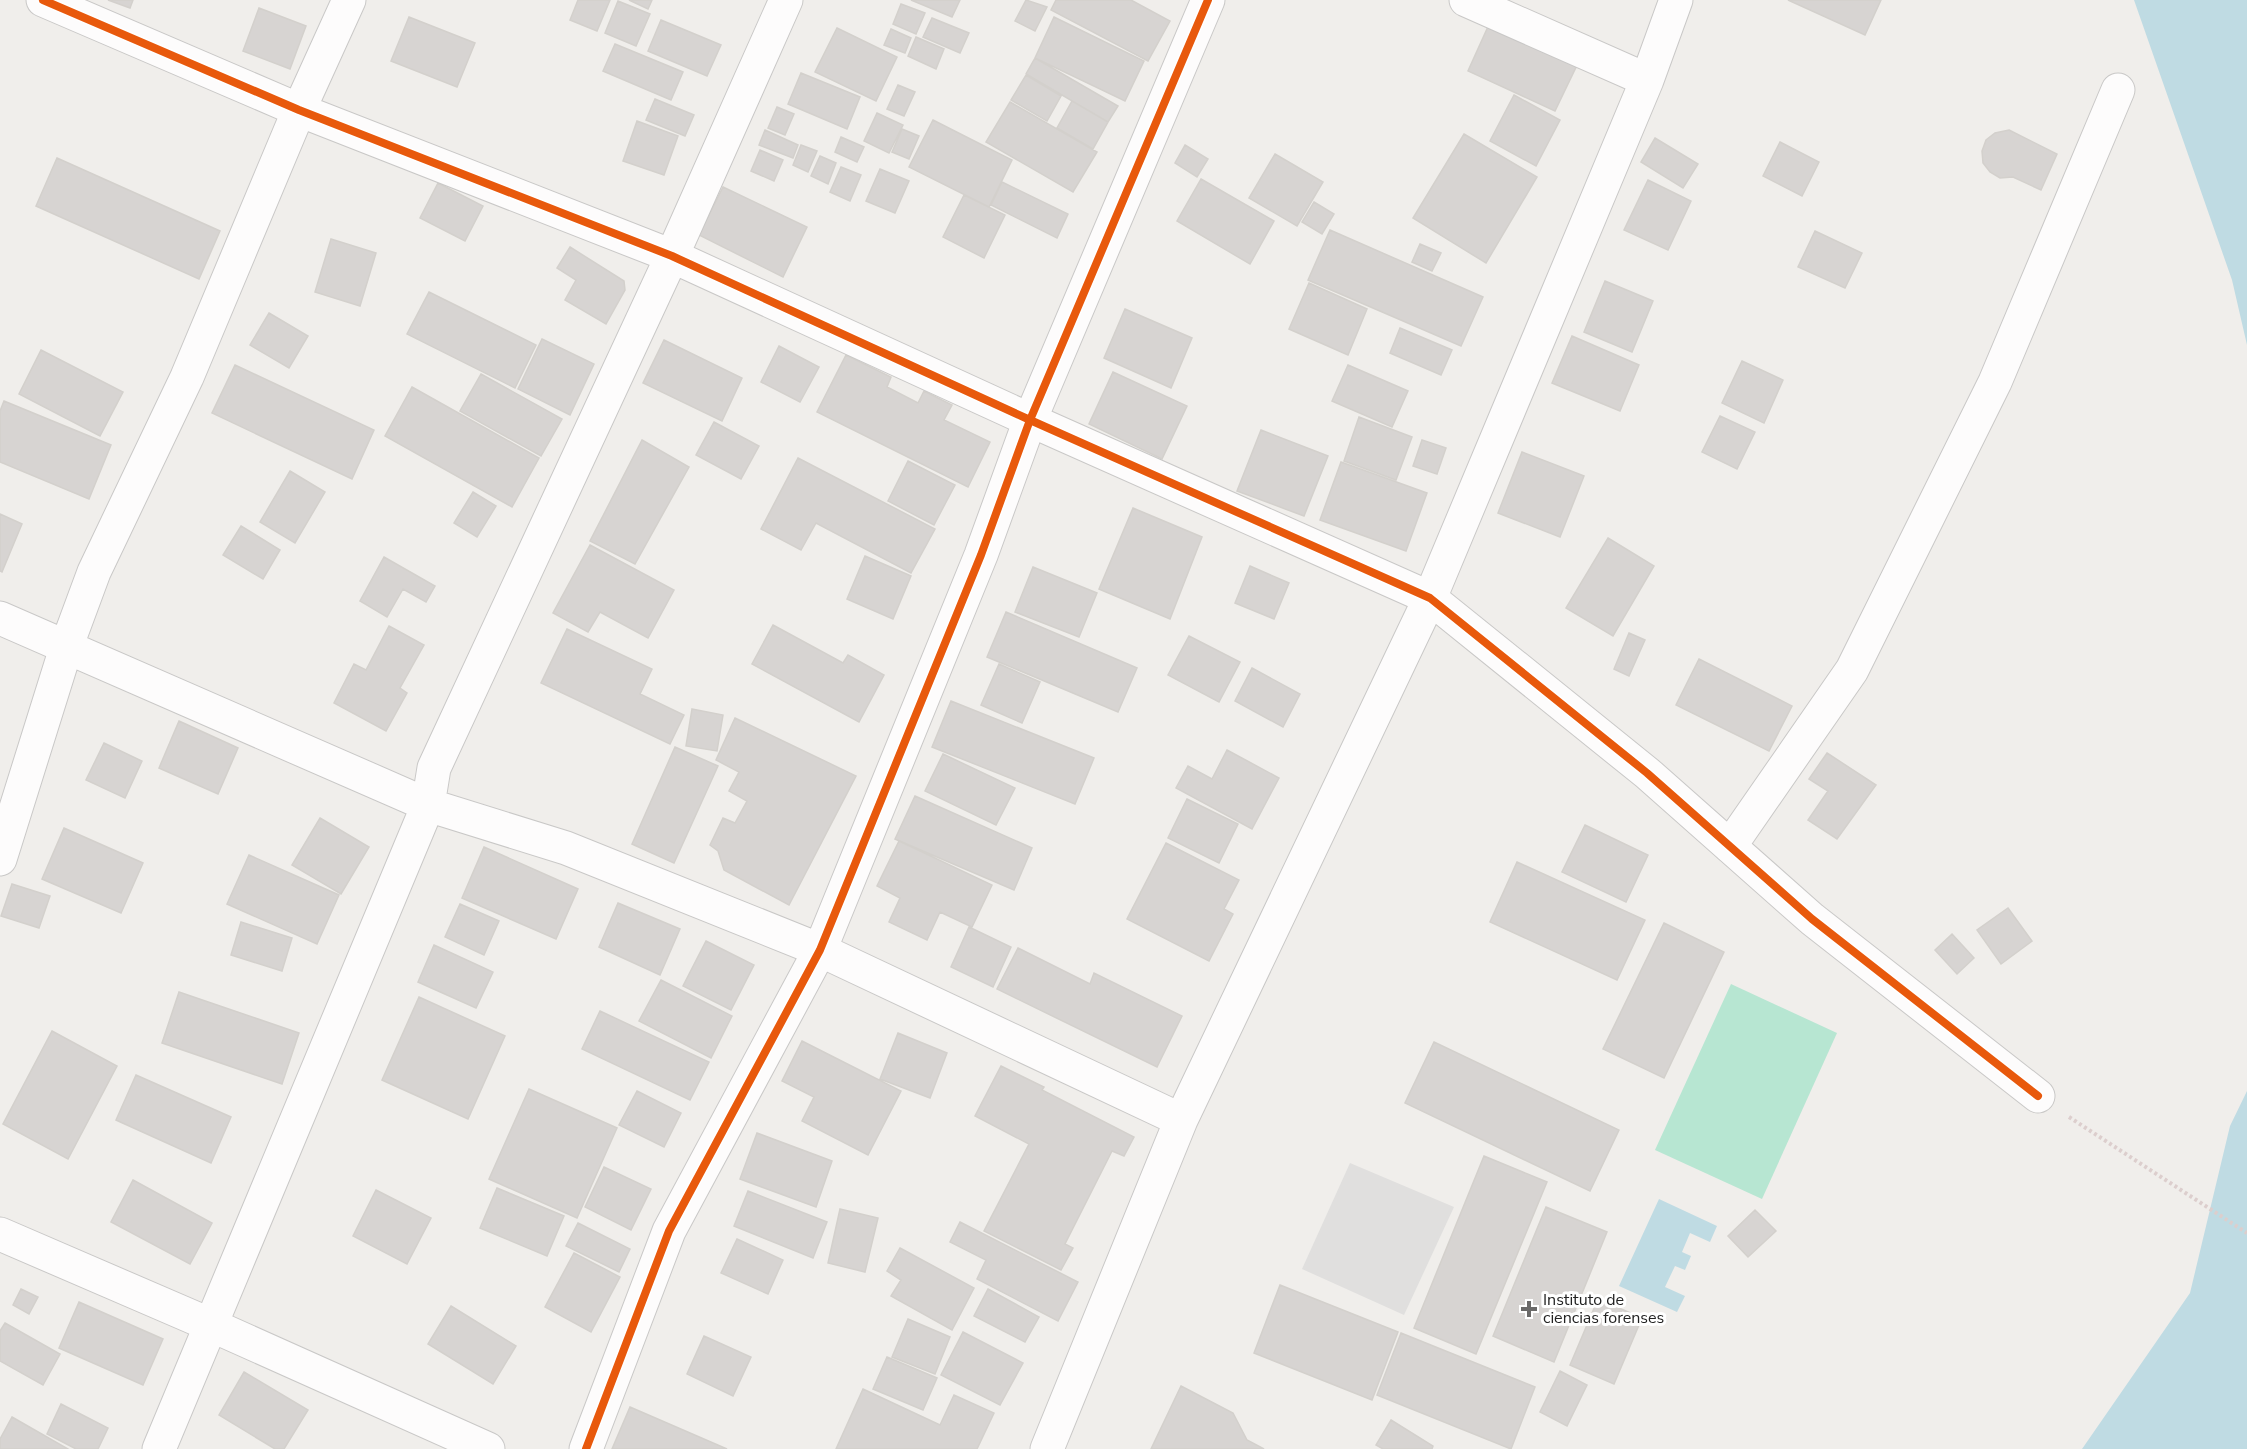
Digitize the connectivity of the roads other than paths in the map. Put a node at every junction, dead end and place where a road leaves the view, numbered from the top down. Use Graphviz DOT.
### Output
graph roads {
  1 [pos="43,0"];
  2 [pos="349,0"];
  3 [pos="786,0"];
  4 [pos="1208,0"];
  5 [pos="1466,0"];
  6 [pos="1676,0"];
  7 [pos="1647,80"];
  8 [pos="2118,90"];
  9 [pos="299,110"];
  10 [pos="672,256"];
  11 [pos="1030,420"];
  12 [pos="1430,598"];
  13 [pos="0,618"];
  14 [pos="67,645"];
  15 [pos="428,805"];
  16 [pos="1730,846"];
  17 [pos="0,859"];
  18 [pos="820,950"];
  19 [pos="2038,1096"];
  20 [pos="1181,1120"];
  21 [pos="0,1234"];
  22 [pos="211,1325"];
  23 [pos="159,1449"];
  24 [pos="488,1449"];
  25 [pos="586,1449"];
  26 [pos="1047,1449"];
  1 -- 9 [label="street"];
  2 -- 9 [label="street"];
  3 -- 10 [label="street"];
  4 -- 11 [label="street"];
  5 -- 7 [label="street"];
  6 -- 7 [label="street"];
  7 -- 12 [label="street"];
  8 -- 16 [label="street"];
  9 -- 10 [label="street"];
  9 -- 14 [label="street"];
  10 -- 11 [label="street"];
  10 -- 15 [label="street"];
  11 -- 12 [label="street"];
  11 -- 18 [label="street"];
  12 -- 16 [label="street"];
  12 -- 20 [label="street"];
  13 -- 14 [label="street"];
  14 -- 15 [label="street"];
  14 -- 17 [label="street"];
  15 -- 18 [label="street"];
  15 -- 22 [label="street"];
  16 -- 19 [label="street"];
  18 -- 20 [label="street"];
  18 -- 25 [label="street"];
  20 -- 26 [label="street"];
  21 -- 22 [label="street"];
  22 -- 23 [label="street"];
  22 -- 24 [label="street"];
}
